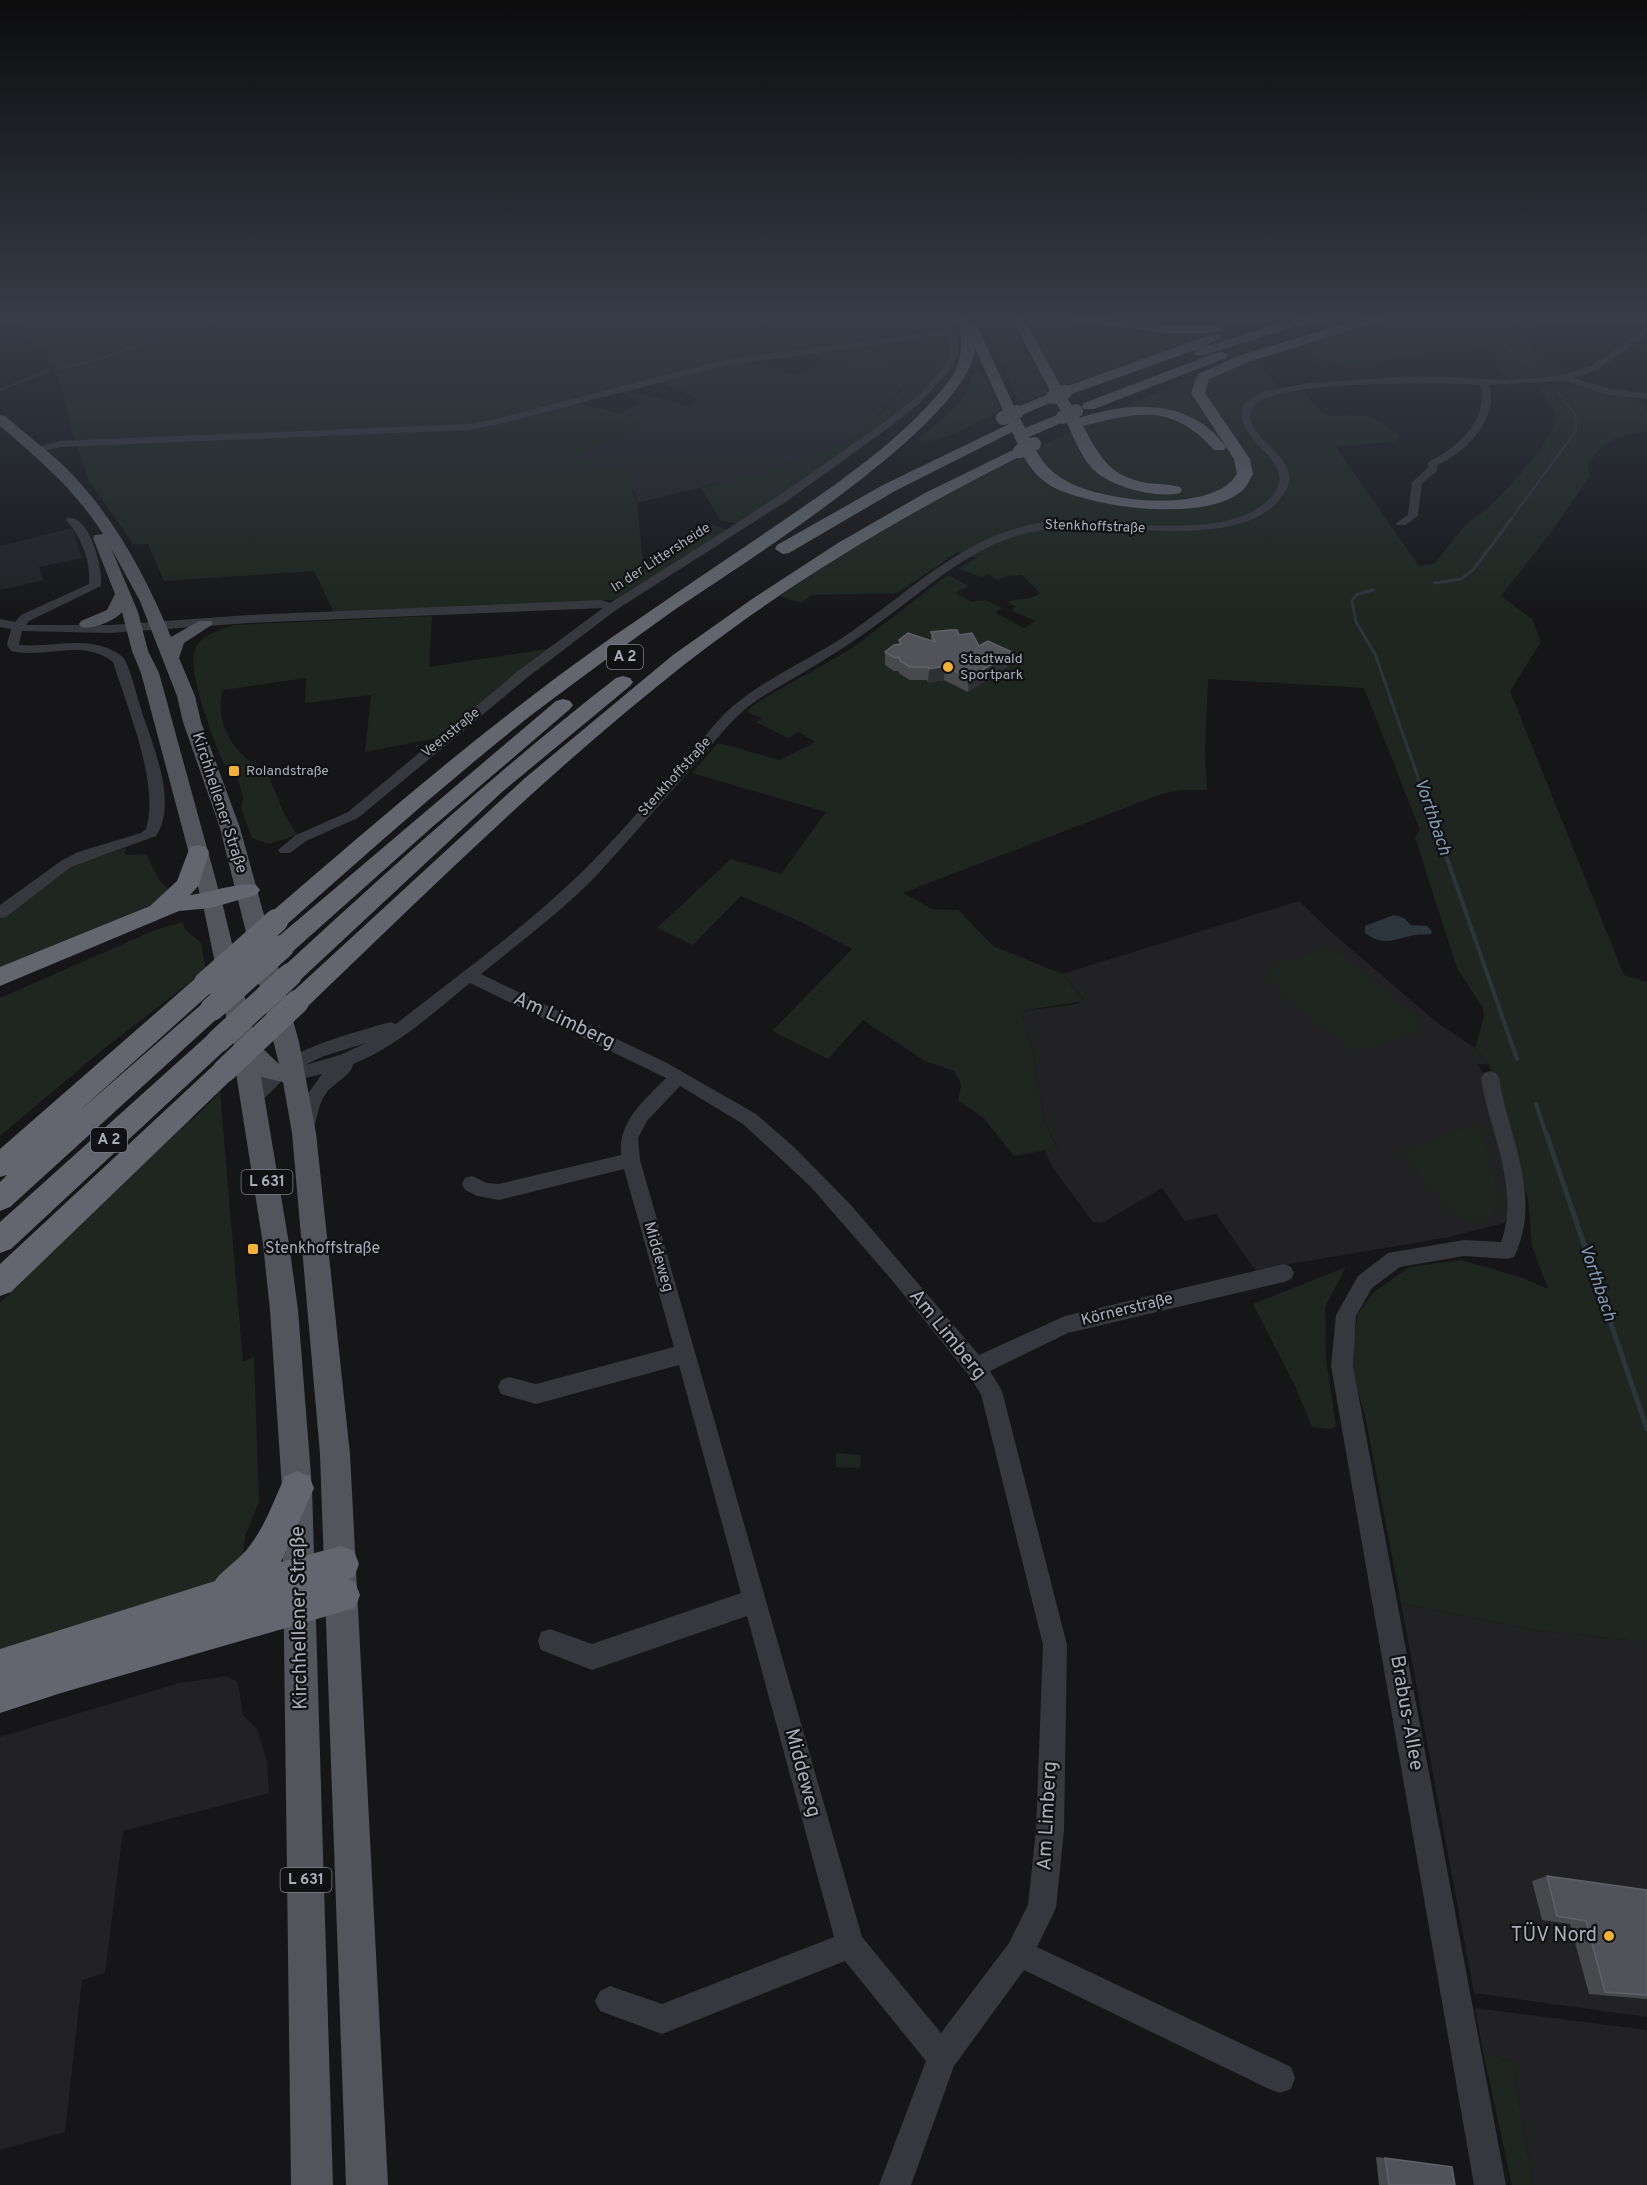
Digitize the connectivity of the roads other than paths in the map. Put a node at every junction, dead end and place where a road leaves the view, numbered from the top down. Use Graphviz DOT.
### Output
graph roads {
  1 [pos="515,417"];
  2 [pos="896,417"];
  3 [pos="925,417"];
  4 [pos="1012,417"];
  5 [pos="1046,417"];
  6 [pos="1046,417"];
  7 [pos="1071,417"];
  8 [pos="1182,417"];
  9 [pos="1214,417"];
  10 [pos="1245,417"];
  11 [pos="1482,417"];
  12 [pos="0,419"];
  13 [pos="1018,431"];
  14 [pos="38,450"];
  15 [pos="80,495"];
  16 [pos="71,520"];
  17 [pos="1401,523"];
  18 [pos="829,540"];
  19 [pos="122,595"];
  20 [pos="772,595"];
  21 [pos="612,607"];
  22 [pos="662,611"];
  23 [pos="225,621"];
  24 [pos="0,623"];
  25 [pos="156,623"];
  26 [pos="87,624"];
  27 [pos="205,624"];
  28 [pos="134,625"];
  29 [pos="17,628"];
  30 [pos="44,629"];
  31 [pos="171,657"];
  32 [pos="285,850"];
  33 [pos="198,852"];
  34 [pos="248,890"];
  35 [pos="211,900"];
  36 [pos="0,913"];
  37 [pos="151,914"];
  38 [pos="468,975"];
  39 [pos="0,977"];
  40 [pos="0,991"];
  41 [pos="414,1017"];
  42 [pos="374,1049"];
  43 [pos="236,1051"];
  44 [pos="287,1063"];
  45 [pos="678,1077"];
  46 [pos="1490,1078"];
  47 [pos="96,1080"];
  48 [pos="253,1097"];
  49 [pos="304,1133"];
  50 [pos="0,1155"];
  51 [pos="631,1160"];
  52 [pos="0,1166"];
  53 [pos="472,1184"];
  54 [pos="0,1199"];
  55 [pos="0,1240"];
  56 [pos="1284,1273"];
  57 [pos="0,1283"];
  58 [pos="686,1354"];
  59 [pos="976,1366"];
  60 [pos="509,1387"];
  61 [pos="297,1488"];
  62 [pos="341,1579"];
  63 [pos="300,1590"];
  64 [pos="210,1601"];
  65 [pos="754,1601"];
  66 [pos="550,1641"];
  67 [pos="0,1668"];
  68 [pos="0,1695"];
  69 [pos="850,1945"];
  70 [pos="1019,1953"];
  71 [pos="610,2001"];
  72 [pos="942,2057"];
  73 [pos="1280,2078"];
  74 [pos="312,2185"];
  75 [pos="367,2185"];
  76 [pos="895,2185"];
  77 [pos="1490,2185"];
  1 -- 14 [label="street, In der Littersheide"];
  2 -- 21 [label="street, In der Littersheide"];
  3 -- 22 [label="highway"];
  4 -- 9 [label="highway"];
  5 -- 13 [label="highway"];
  6 -- 13 [label="highway, A 2"];
  7 -- 8 [label="highway"];
  10 -- 38 [label="street, Stenkhoffstraße"];
  11 -- 17 [label="street"];
  12 -- 14 [label="main road, Kirchhellener Straße / L 631"];
  13 -- 18 [label="highway, A 2"];
  13 -- 20 [label="highway"];
  13 -- 22 [label="highway"];
  13 -- 54 [label="highway, A 2, bridge"];
  14 -- 15 [label="main road, Kirchhellener Straße / L 631"];
  15 -- 19 [label="main road, Kirchhellener Straße / L 631"];
  15 -- 25 [label="main road, Kirchhellener Straße / L 631"];
  16 -- 29 [label="street"];
  18 -- 20 [label="highway"];
  18 -- 43 [label="highway, A 2, bridge"];
  19 -- 26 [label="main road"];
  19 -- 28 [label="main road, Kirchhellener Straße / L 631"];
  20 -- 43 [label="highway, bridge"];
  21 -- 23 [label="street, In der Littersheide"];
  21 -- 32 [label="street, Veenstraße"];
  22 -- 47 [label="highway, bridge"];
  23 -- 25 [label="street, In der Littersheide"];
  23 -- 27 [label="street, In der Littersheide"];
  24 -- 29 [label="street"];
  25 -- 27 [label="street, In der Littersheide"];
  25 -- 28 [label="street, In der Littersheide"];
  25 -- 31 [label="main road, Kirchhellener Straße / L 631"];
  26 -- 28 [label="street"];
  26 -- 30 [label="street"];
  27 -- 31 [label="main road"];
  28 -- 30 [label="street"];
  28 -- 33 [label="main road, Kirchhellener Straße / L 631"];
  29 -- 30 [label="street"];
  29 -- 36 [label="street"];
  31 -- 34 [label="main road, Kirchhellener Straße / L 631"];
  33 -- 35 [label="main road, Kirchhellener Straße / L 631"];
  33 -- 37 [label="highway"];
  34 -- 35 [label="highway"];
  34 -- 44 [label="main road, Kirchhellener Straße / L 631"];
  35 -- 37 [label="highway"];
  35 -- 40 [label="highway"];
  35 -- 43 [label="main road, Kirchhellener Straße / L 631"];
  37 -- 39 [label="highway"];
  38 -- 41 [label="street, Stenkhoffstraße"];
  38 -- 45 [label="street, Am Limberg"];
  41 -- 42 [label="street, Stenkhoffstraße"];
  41 -- 44 [label="street, Stenkhoffstraße"];
  42 -- 44 [label="street, Stenkhoffstraße"];
  42 -- 49 [label="street, Kirchhellener Straße"];
  43 -- 44 [label="main road"];
  43 -- 48 [label="main road, Kirchhellener Straße / L 631"];
  43 -- 55 [label="highway, A 2"];
  43 -- 57 [label="highway"];
  44 -- 48 [label="street, Stenkhoffstraße"];
  44 -- 49 [label="main road, Kirchhellener Straße / L 631"];
  45 -- 51 [label="street, Middeweg"];
  45 -- 59 [label="street, Am Limberg"];
  46 -- 77 [label="street, Brabus-Allee"];
  47 -- 50 [label="highway"];
  47 -- 52 [label="highway"];
  48 -- 61 [label="main road, Kirchhellener Straße / L 631"];
  49 -- 62 [label="main road, Kirchhellener Straße / L 631"];
  51 -- 53 [label="street"];
  51 -- 58 [label="street, Middeweg"];
  56 -- 59 [label="street, Körnerstraße"];
  58 -- 60 [label="street"];
  58 -- 65 [label="street, Middeweg"];
  59 -- 70 [label="street, Am Limberg"];
  61 -- 63 [label="main road, Kirchhellener Straße / L 631"];
  61 -- 64 [label="highway"];
  62 -- 63 [label="highway"];
  62 -- 75 [label="main road, Kirchhellener Straße / L 631"];
  63 -- 64 [label="highway"];
  63 -- 68 [label="highway"];
  63 -- 74 [label="main road, Kirchhellener Straße / L 631"];
  64 -- 67 [label="highway"];
  65 -- 66 [label="street"];
  65 -- 69 [label="street, Middeweg"];
  69 -- 71 [label="street"];
  69 -- 72 [label="street, Middeweg"];
  70 -- 72 [label="street, Am Limberg"];
  70 -- 73 [label="street"];
  72 -- 76 [label="street, Am Limberg"];
}
